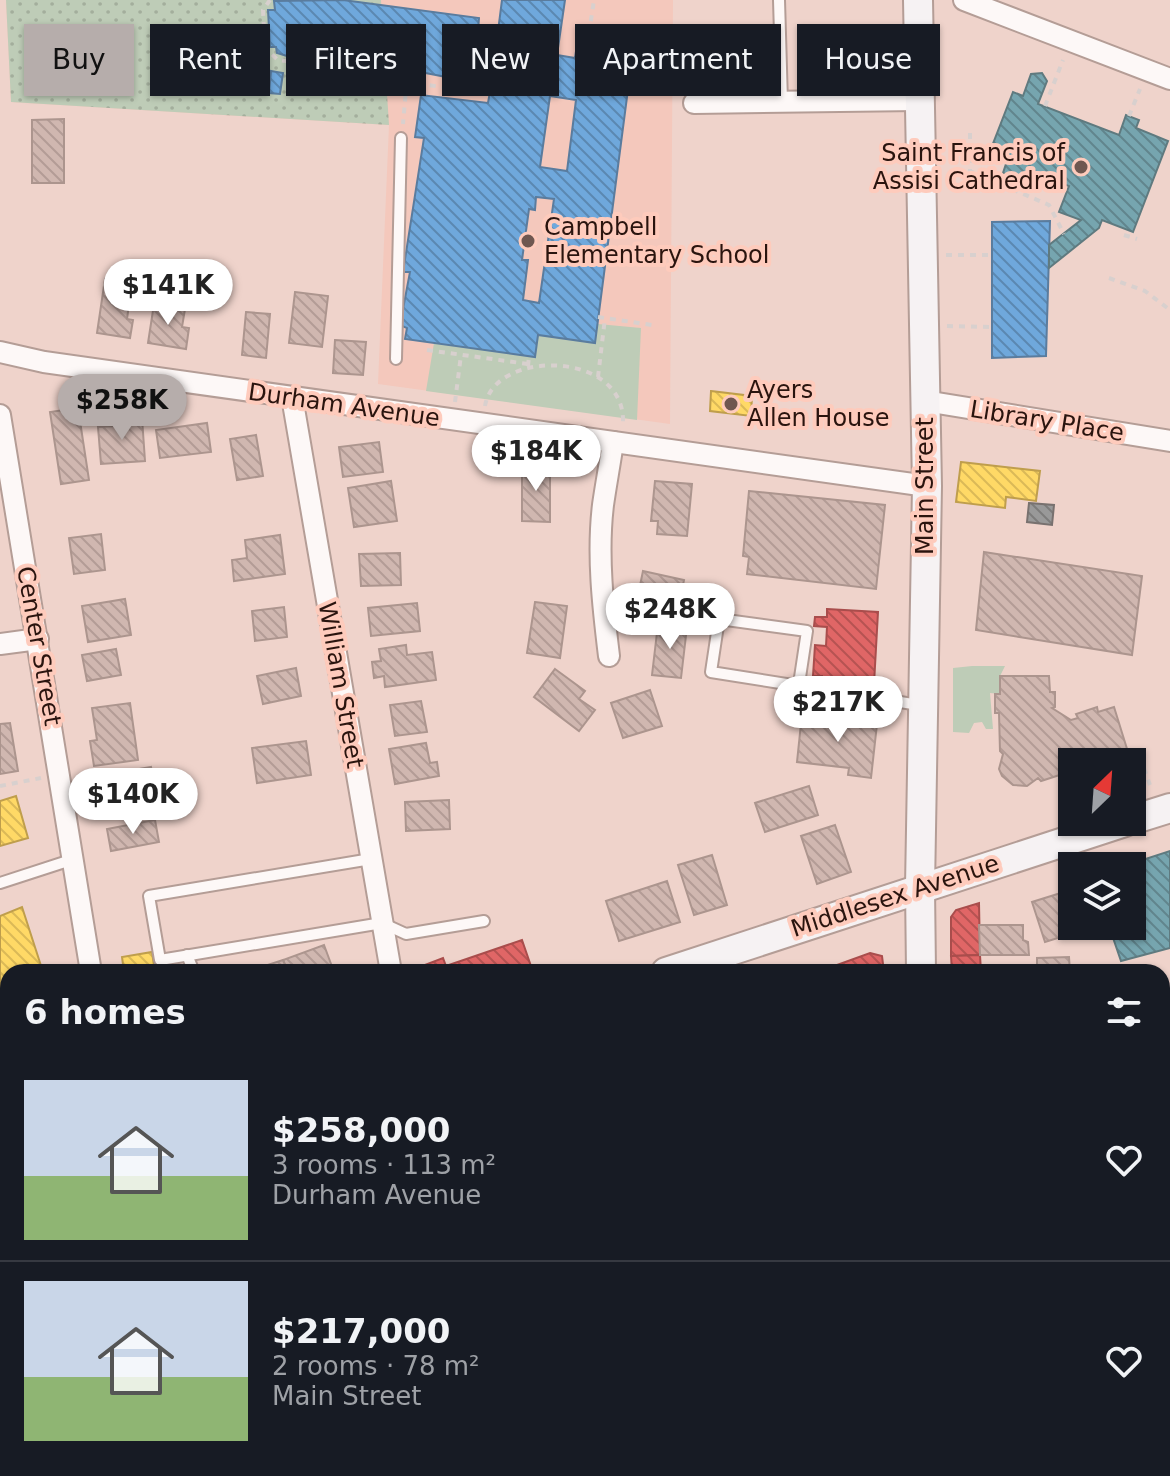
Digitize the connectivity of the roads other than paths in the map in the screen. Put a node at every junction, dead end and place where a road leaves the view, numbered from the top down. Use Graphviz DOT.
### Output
graph roads {
  1 [pos="779,0"];
  2 [pos="918,0"];
  3 [pos="964,0"];
  4 [pos="1170,79"];
  5 [pos="918,100"];
  6 [pos="782,102"];
  7 [pos="694,103"];
  8 [pos="401,138"];
  9 [pos="0,352"];
  10 [pos="396,359"];
  11 [pos="292,397"];
  12 [pos="925,401"];
  13 [pos="0,415"];
  14 [pos="1170,441"];
  15 [pos="618,443"];
  16 [pos="927,486"];
  17 [pos="38,639"];
  18 [pos="0,644"];
  19 [pos="609,656"];
  20 [pos="799,684"];
  21 [pos="923,705"];
  22 [pos="1170,808"];
  23 [pos="1146,816"];
  24 [pos="1081,836"];
  25 [pos="75,859"];
  26 [pos="371,859"];
  27 [pos="0,883"];
  28 [pos="920,887"];
  29 [pos="484,921"];
  30 [pos="382,923"];
  31 [pos="187,955"];
  32 [pos="90,964"];
  33 [pos="191,964"];
  34 [pos="390,964"];
  35 [pos="690,964"];
  36 [pos="921,964"];
  1 -- 6 [label="lane"];
  2 -- 5 [label="street, Main Street"];
  3 -- 4 [label="street"];
  5 -- 6 [label="street"];
  5 -- 12 [label="street, Main Street"];
  6 -- 7 [label="street"];
  8 -- 10 [label="lane"];
  9 -- 11 [label="street, Durham Avenue"];
  11 -- 15 [label="street, Durham Avenue"];
  11 -- 26 [label="street, William Street"];
  12 -- 14 [label="street, Library Place"];
  12 -- 16 [label="street, Main Street"];
  13 -- 17 [label="street, Center Street"];
  15 -- 16 [label="street, Durham Avenue"];
  15 -- 19 [label="street"];
  16 -- 21 [label="street, Main Street"];
  17 -- 18 [label="street"];
  17 -- 25 [label="street, Center Street"];
  20 -- 20 [label="lane"];
  20 -- 21 [label="lane"];
  21 -- 28 [label="street, Main Street"];
  22 -- 23 [label="street"];
  24 -- 28 [label="street, Middlesex Avenue"];
  25 -- 27 [label="lane"];
  25 -- 32 [label="street, Center Street"];
  26 -- 30 [label="street, William Street"];
  26 -- 31 [label="lane"];
  28 -- 35 [label="street, Middlesex Avenue"];
  28 -- 36 [label="street, Main Street"];
  29 -- 30 [label="lane"];
  30 -- 31 [label="lane"];
  30 -- 34 [label="street, William Street"];
  31 -- 33 [label="lane"];
}
